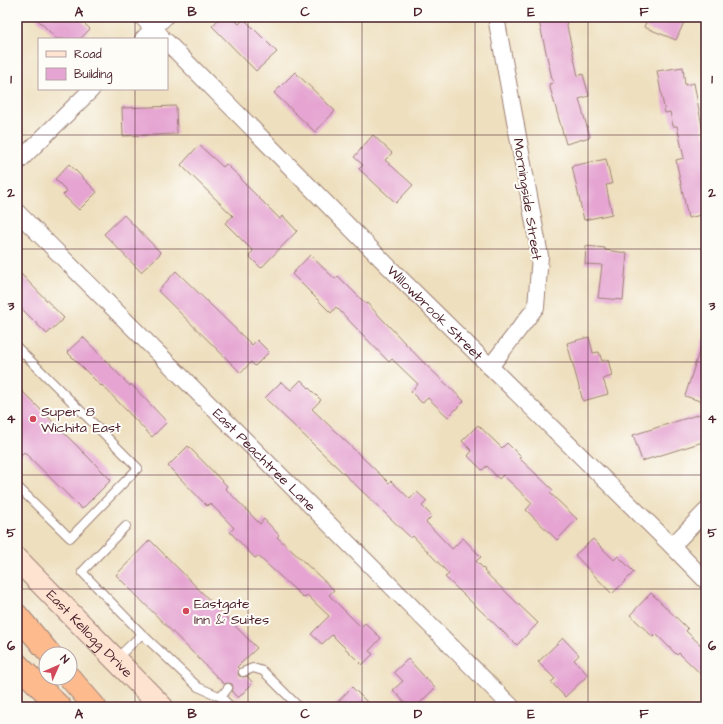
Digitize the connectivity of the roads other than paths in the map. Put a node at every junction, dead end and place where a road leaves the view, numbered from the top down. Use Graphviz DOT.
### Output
graph roads {
  1 [pos="142,17"];
  2 [pos="165,17"];
  3 [pos="496,17"];
  4 [pos="154,36"];
  5 [pos="168,43"];
  6 [pos="91,90"];
  7 [pos="17,163"];
  8 [pos="17,212"];
  9 [pos="17,347"];
  10 [pos="490,367"];
  11 [pos="17,486"];
  12 [pos="706,511"];
  13 [pos="126,526"];
  14 [pos="672,546"];
  15 [pos="17,559"];
  16 [pos="706,581"];
  17 [pos="17,615"];
  18 [pos="142,634"];
  19 [pos="43,646"];
  20 [pos="116,659"];
  21 [pos="17,664"];
  22 [pos="243,672"];
  23 [pos="77,686"];
  24 [pos="228,688"];
  25 [pos="221,697"];
  26 [pos="60,707"];
  27 [pos="95,707"];
  28 [pos="162,707"];
  29 [pos="231,707"];
  30 [pos="299,707"];
  31 [pos="512,707"];
  1 -- 4 [label="street"];
  2 -- 4 [label="street"];
  3 -- 10 [label="street, Morningside Street"];
  5 -- 10 [label="street, Willowbrook Street"];
  6 -- 7 [label="street"];
  8 -- 31 [label="street, East Peachtree Lane"];
  9 -- 11 [label="lane"];
  10 -- 14 [label="street, Willowbrook Street"];
  12 -- 14 [label="street"];
  13 -- 18 [label="lane"];
  14 -- 16 [label="street, Willowbrook Street"];
  15 -- 20 [label="main road, East Kellogg Drive"];
  17 -- 19 [label="highway"];
  18 -- 20 [label="lane"];
  18 -- 25 [label="lane"];
  20 -- 28 [label="main road, East Kellogg Drive"];
  21 -- 26 [label="highway"];
  22 -- 30 [label="lane"];
  23 -- 27 [label="highway"];
  24 -- 25 [label="lane"];
  25 -- 29 [label="lane"];
}
